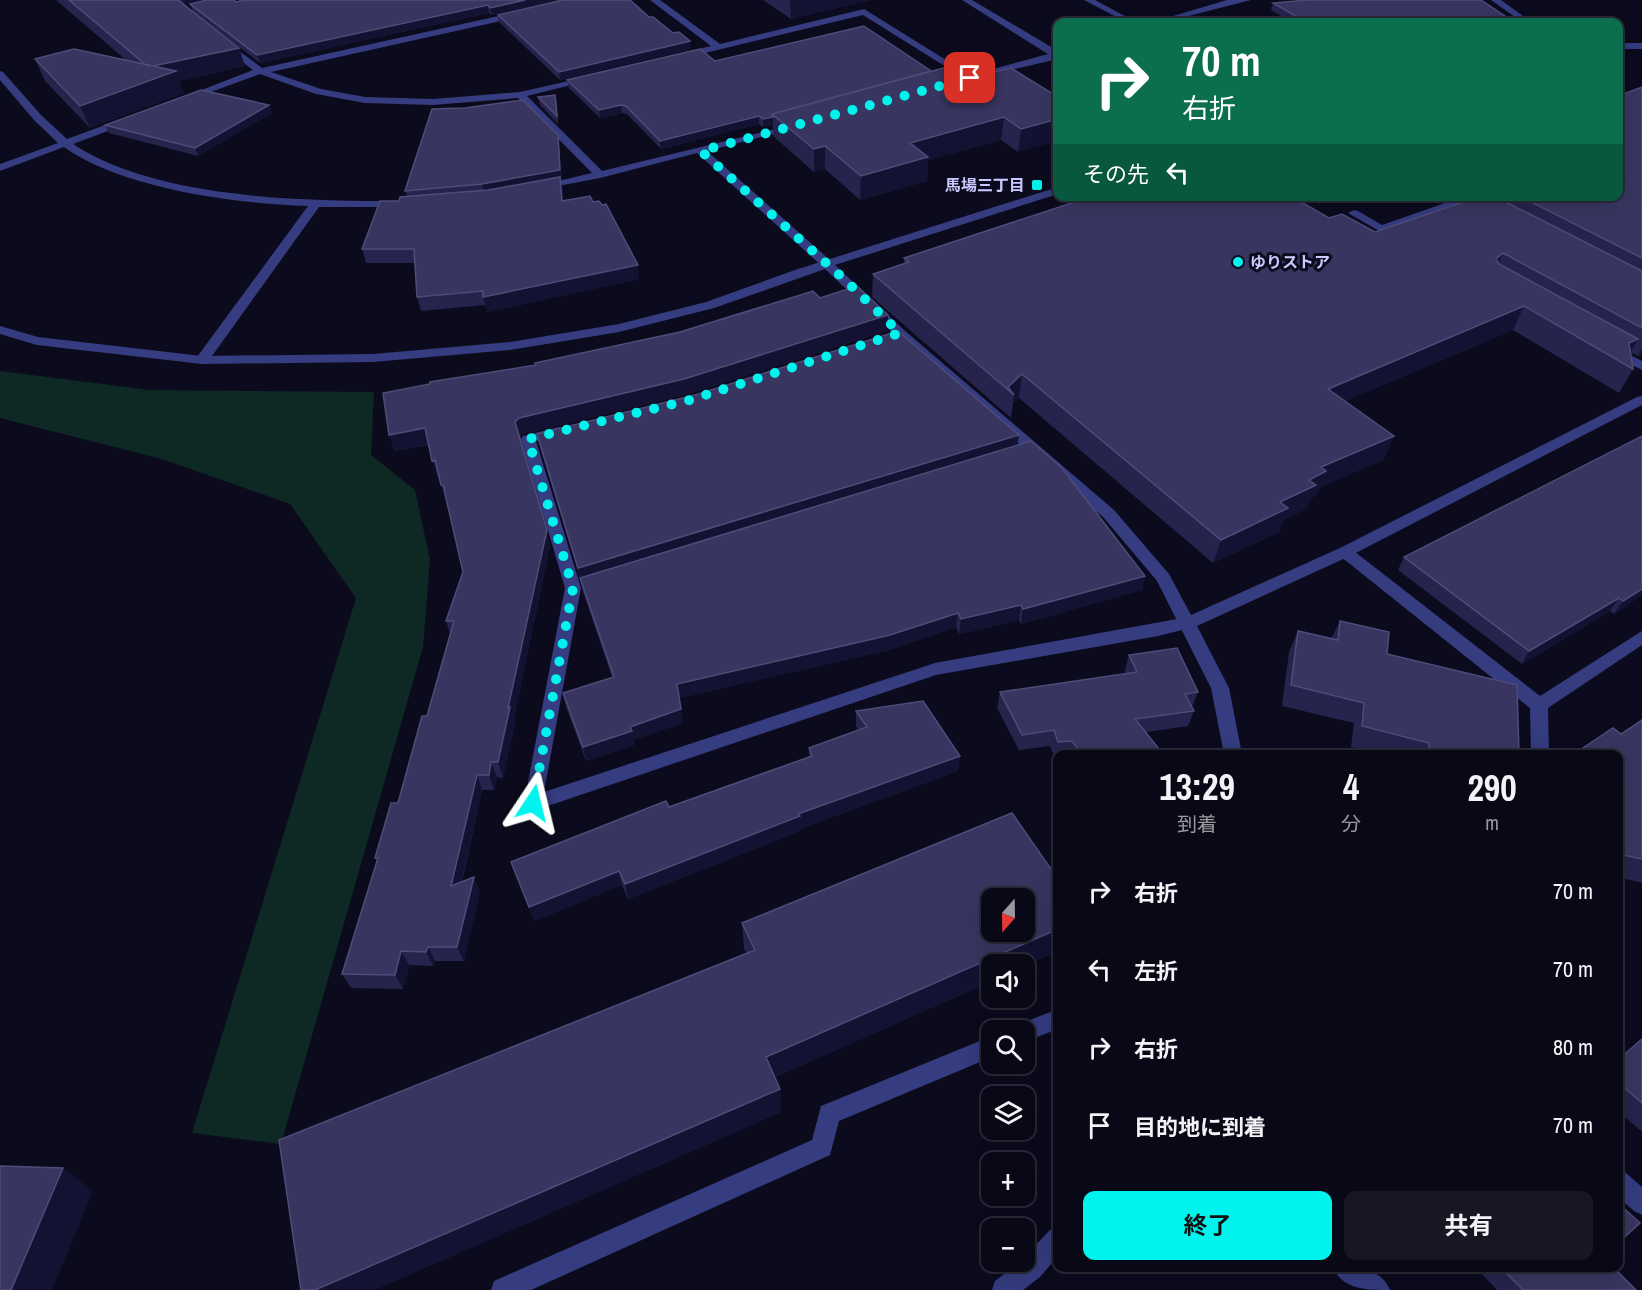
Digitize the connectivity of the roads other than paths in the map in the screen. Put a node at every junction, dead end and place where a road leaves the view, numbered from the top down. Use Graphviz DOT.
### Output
graph roads {
  1 [pos="654,0"];
  2 [pos="966,0"];
  3 [pos="1088,0"];
  4 [pos="1247,0"];
  5 [pos="1495,0"];
  6 [pos="537,10"];
  7 [pos="1124,18"];
  8 [pos="1171,18"];
  9 [pos="1521,18"];
  10 [pos="214,36"];
  11 [pos="1642,45"];
  12 [pos="1623,46"];
  13 [pos="718,47"];
  14 [pos="1053,53"];
  15 [pos="1053,56"];
  16 [pos="671,58"];
  17 [pos="260,71"];
  18 [pos="0,74"];
  19 [pos="601,75"];
  20 [pos="520,95"];
  21 [pos="173,103"];
  22 [pos="141,115"];
  23 [pos="802,123"];
  24 [pos="65,143"];
  25 [pos="701,151"];
  26 [pos="0,168"];
  27 [pos="600,176"];
  28 [pos="531,190"];
  29 [pos="1053,192"];
  30 [pos="1459,201"];
  31 [pos="1464,201"];
  32 [pos="416,203"];
  33 [pos="315,205"];
  34 [pos="1354,213"];
  35 [pos="1494,217"];
  36 [pos="827,264"];
  37 [pos="0,330"];
  38 [pos="1603,344"];
  39 [pos="202,360"];
  40 [pos="1642,366"];
  41 [pos="1640,403"];
  42 [pos="572,428"];
  43 [pos="1033,447"];
  44 [pos="1011,454"];
  45 [pos="1345,552"];
  46 [pos="1188,623"];
  47 [pos="1642,637"];
  48 [pos="1539,705"];
  49 [pos="1232,750"];
  50 [pos="1540,750"];
  51 [pos="1053,1020"];
  52 [pos="1035,1027"];
  53 [pos="981,1051"];
  54 [pos="1623,1186"];
  55 [pos="1642,1203"];
  56 [pos="1053,1244"];
  57 [pos="1351,1272"];
  58 [pos="503,1290"];
  59 [pos="1004,1290"];
  60 [pos="1378,1290"];
  1 -- 13 [label="street"];
  2 -- 14 [label="street"];
  3 -- 7 [label="street"];
  4 -- 8 [label="street"];
  5 -- 9 [label="street"];
  6 -- 17 [label="street"];
  10 -- 17 [label="street"];
  11 -- 12 [label="street"];
  13 -- 15 [label="street"];
  13 -- 16 [label="street"];
  17 -- 20 [label="street"];
  17 -- 21 [label="street"];
  18 -- 24 [label="street"];
  19 -- 20 [label="street"];
  20 -- 27 [label="street"];
  22 -- 24 [label="street"];
  23 -- 25 [label="street"];
  24 -- 26 [label="street"];
  24 -- 33 [label="street"];
  25 -- 27 [label="street"];
  25 -- 36 [label="street"];
  27 -- 28 [label="street"];
  29 -- 36 [label="street"];
  30 -- 34 [label="street"];
  31 -- 35 [label="street"];
  32 -- 33 [label="street"];
  33 -- 39 [label="street"];
  36 -- 39 [label="street"];
  36 -- 43 [label="street"];
  37 -- 39 [label="street"];
  38 -- 40 [label="street"];
  41 -- 45 [label="street"];
  42 -- 46 [label="street"];
  43 -- 44 [label="street"];
  43 -- 46 [label="street"];
  45 -- 46 [label="street"];
  45 -- 48 [label="street"];
  46 -- 49 [label="street"];
  47 -- 48 [label="street"];
  48 -- 50 [label="street"];
  51 -- 52 [label="street"];
  53 -- 58 [label="street"];
  54 -- 55 [label="street"];
  56 -- 59 [label="street"];
  57 -- 60 [label="street"];
}
